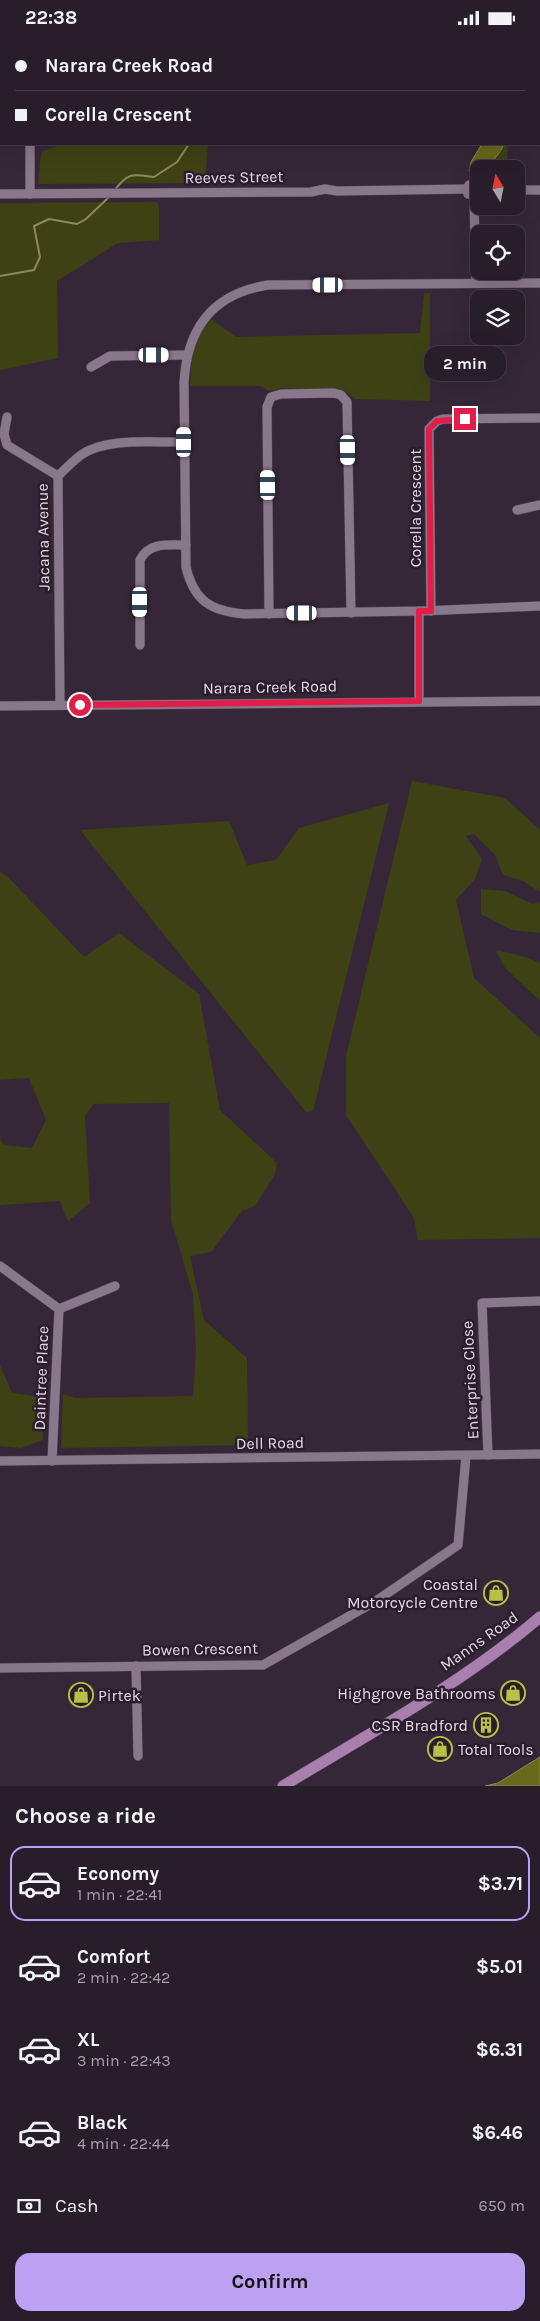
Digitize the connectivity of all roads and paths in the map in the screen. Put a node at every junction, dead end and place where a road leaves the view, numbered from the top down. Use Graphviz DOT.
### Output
graph roads {
  1 [pos="30,145"];
  2 [pos="470,185"];
  3 [pos="467,189"];
  4 [pos="540,189"];
  5 [pos="525,190"];
  6 [pos="0,194"];
  7 [pos="30,194"];
  8 [pos="470,196"];
  9 [pos="477,215"];
  10 [pos="476,283"];
  11 [pos="540,283"];
  12 [pos="187,355"];
  13 [pos="91,367"];
  14 [pos="7,417"];
  15 [pos="540,418"];
  16 [pos="184,442"];
  17 [pos="58,476"];
  18 [pos="540,505"];
  19 [pos="517,511"];
  20 [pos="186,545"];
  21 [pos="540,606"];
  22 [pos="419,611"];
  23 [pos="431,611"];
  24 [pos="351,613"];
  25 [pos="269,614"];
  26 [pos="140,645"];
  27 [pos="419,701"];
  28 [pos="540,701"];
  29 [pos="60,705"];
  30 [pos="0,706"];
  31 [pos="0,1266"];
  32 [pos="115,1286"];
  33 [pos="540,1301"];
  34 [pos="59,1309"];
  35 [pos="540,1454"];
  36 [pos="488,1455"];
  37 [pos="466,1456"];
  38 [pos="0,1461"];
  39 [pos="52,1461"];
  40 [pos="540,1617"];
  41 [pos="136,1666"];
  42 [pos="0,1668"];
  43 [pos="138,1756"];
  44 [pos="283,1786"];
  1 -- 7 [label="street"];
  2 -- 3 [label="street"];
  3 -- 7 [label="street, Reeves Street"];
  3 -- 8 [label="street"];
  4 -- 5 [label="street"];
  6 -- 7 [label="street, Reeves Street"];
  9 -- 10 [label="street"];
  10 -- 11 [label="street"];
  10 -- 12 [label="street"];
  12 -- 13 [label="street"];
  12 -- 16 [label="street"];
  14 -- 17 [label="street"];
  15 -- 23 [label="street, Corella Crescent"];
  16 -- 17 [label="street, Jacana Avenue"];
  16 -- 20 [label="street"];
  17 -- 29 [label="street, Jacana Avenue"];
  18 -- 19 [label="street"];
  20 -- 25 [label="street"];
  20 -- 26 [label="street"];
  21 -- 23 [label="street"];
  22 -- 23 [label="street"];
  22 -- 24 [label="street"];
  22 -- 27 [label="street"];
  24 -- 25 [label="street"];
  24 -- 25 [label="street"];
  27 -- 28 [label="street, Narara Creek Road"];
  27 -- 29 [label="street, Narara Creek Road"];
  29 -- 30 [label="street, Narara Creek Road"];
  31 -- 34 [label="street, Daintree Place"];
  32 -- 34 [label="street"];
  33 -- 36 [label="street, Enterprise Close"];
  34 -- 39 [label="street, Daintree Place"];
  35 -- 36 [label="street, Dell Road"];
  36 -- 37 [label="street, Dell Road"];
  37 -- 39 [label="street, Dell Road"];
  37 -- 41 [label="street, Bowen Crescent"];
  38 -- 39 [label="street, Dell Road"];
  40 -- 44 [label="main road, Manns Road"];
  41 -- 42 [label="street, Bowen Crescent"];
  41 -- 43 [label="street"];
}
